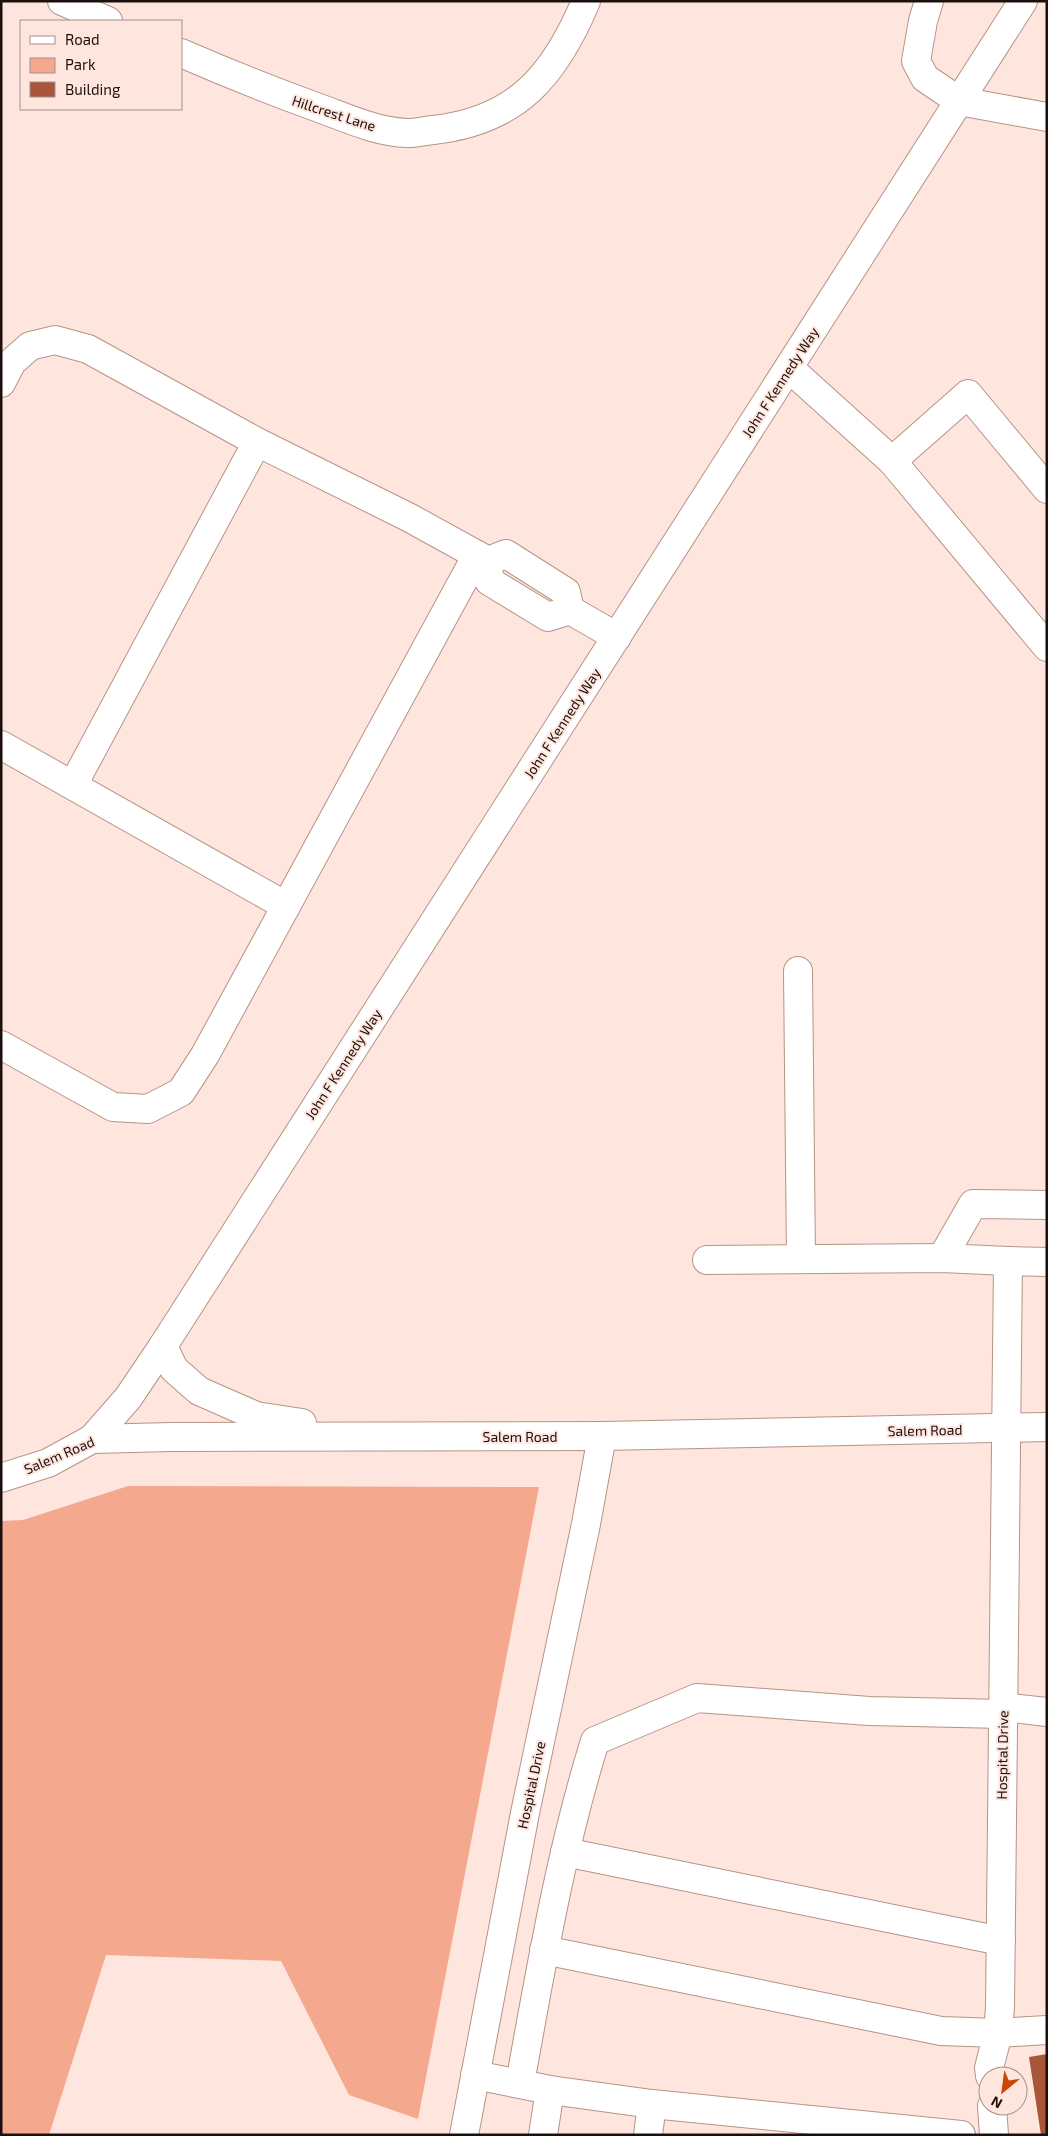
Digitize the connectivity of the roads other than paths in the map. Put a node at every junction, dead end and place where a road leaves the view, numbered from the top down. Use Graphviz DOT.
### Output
graph roads {
  1 [pos="62,1"];
  2 [pos="586,1"];
  3 [pos="929,1"];
  4 [pos="1023,1"];
  5 [pos="106,20"];
  6 [pos="182,53"];
  7 [pos="959,101"];
  8 [pos="1047,117"];
  9 [pos="789,368"];
  10 [pos="1,383"];
  11 [pos="257,442"];
  12 [pos="892,461"];
  13 [pos="1047,489"];
  14 [pos="482,558"];
  15 [pos="617,637"];
  16 [pos="1047,647"];
  17 [pos="1,745"];
  18 [pos="73,785"];
  19 [pos="286,906"];
  20 [pos="798,971"];
  21 [pos="1,1045"];
  22 [pos="1047,1205"];
  23 [pos="942,1258"];
  24 [pos="801,1259"];
  25 [pos="707,1260"];
  26 [pos="1008,1261"];
  27 [pos="1047,1262"];
  28 [pos="163,1346"];
  29 [pos="1047,1427"];
  30 [pos="1006,1428"];
  31 [pos="388,1436"];
  32 [pos="602,1436"];
  33 [pos="92,1439"];
  34 [pos="1,1478"];
  35 [pos="1003,1711"];
  36 [pos="1047,1712"];
  37 [pos="565,1852"];
  38 [pos="1001,1941"];
  39 [pos="544,1950"];
  40 [pos="1047,2030"];
  41 [pos="998,2033"];
  42 [pos="990,2066"];
  43 [pos="475,2075"];
  44 [pos="520,2083"];
  45 [pos="550,2090"];
  46 [pos="652,2104"];
  47 [pos="993,2116"];
  48 [pos="464,2135"];
  49 [pos="543,2135"];
  50 [pos="648,2135"];
  51 [pos="961,2135"];
  52 [pos="994,2135"];
  1 -- 5 [label="street"];
  2 -- 6 [label="street, Hillcrest Lane"];
  3 -- 7 [label="street"];
  4 -- 7 [label="street, John F Kennedy Way"];
  7 -- 8 [label="street"];
  7 -- 9 [label="street, John F Kennedy Way"];
  9 -- 12 [label="street"];
  9 -- 15 [label="street, John F Kennedy Way"];
  10 -- 11 [label="street"];
  11 -- 14 [label="street"];
  11 -- 18 [label="street"];
  12 -- 13 [label="street"];
  12 -- 16 [label="street"];
  14 -- 15 [label="street"];
  14 -- 19 [label="street"];
  15 -- 28 [label="street, John F Kennedy Way"];
  17 -- 18 [label="street"];
  18 -- 19 [label="street"];
  19 -- 21 [label="street"];
  20 -- 24 [label="street"];
  22 -- 23 [label="street"];
  23 -- 24 [label="street"];
  23 -- 26 [label="street"];
  24 -- 25 [label="street"];
  26 -- 27 [label="street"];
  26 -- 30 [label="street, Hospital Drive"];
  28 -- 31 [label="street"];
  28 -- 33 [label="street, John F Kennedy Way"];
  29 -- 30 [label="street, Salem Road"];
  30 -- 32 [label="street, Salem Road"];
  30 -- 35 [label="street, Hospital Drive"];
  31 -- 32 [label="street, Salem Road"];
  31 -- 33 [label="street, Salem Road"];
  32 -- 43 [label="street, Hospital Drive"];
  33 -- 34 [label="street, Salem Road"];
  35 -- 36 [label="street"];
  35 -- 37 [label="street"];
  35 -- 38 [label="street, Hospital Drive"];
  37 -- 38 [label="street"];
  37 -- 39 [label="street"];
  38 -- 41 [label="street, Hospital Drive"];
  39 -- 41 [label="street"];
  39 -- 44 [label="street"];
  40 -- 41 [label="street"];
  41 -- 42 [label="street, Hospital Drive"];
  43 -- 44 [label="street"];
  43 -- 48 [label="street, Hospital Drive"];
  44 -- 45 [label="street"];
  45 -- 46 [label="street"];
  45 -- 49 [label="street"];
  46 -- 50 [label="street"];
  46 -- 51 [label="street"];
  47 -- 52 [label="street"];
}
